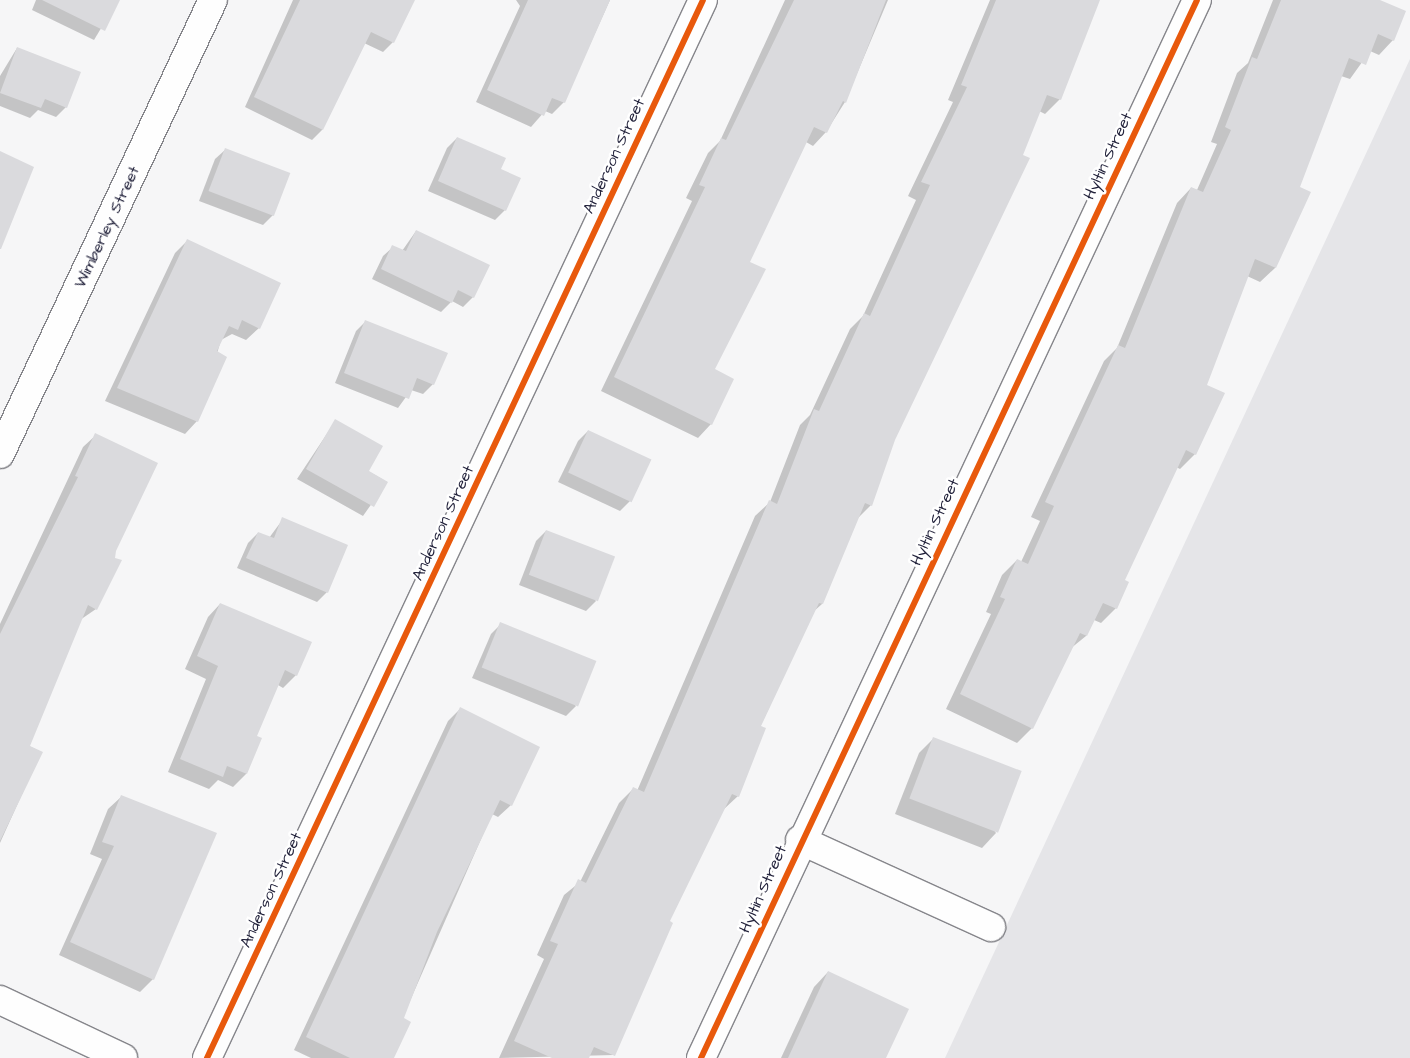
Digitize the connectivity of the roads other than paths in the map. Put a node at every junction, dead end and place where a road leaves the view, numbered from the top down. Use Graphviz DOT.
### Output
graph roads {
  1 [pos="213,0"];
  2 [pos="703,0"];
  3 [pos="1197,0"];
  4 [pos="0,454"];
  5 [pos="800,840"];
  6 [pos="991,927"];
  7 [pos="0,1000"];
  8 [pos="123,1058"];
  9 [pos="208,1058"];
  10 [pos="701,1058"];
  1 -- 4 [label="street, Wimberley Street"];
  2 -- 9 [label="street, Anderson Street"];
  3 -- 5 [label="street, Hyltin Street"];
  5 -- 6 [label="street"];
  5 -- 10 [label="street, Hyltin Street"];
  7 -- 8 [label="street"];
}
